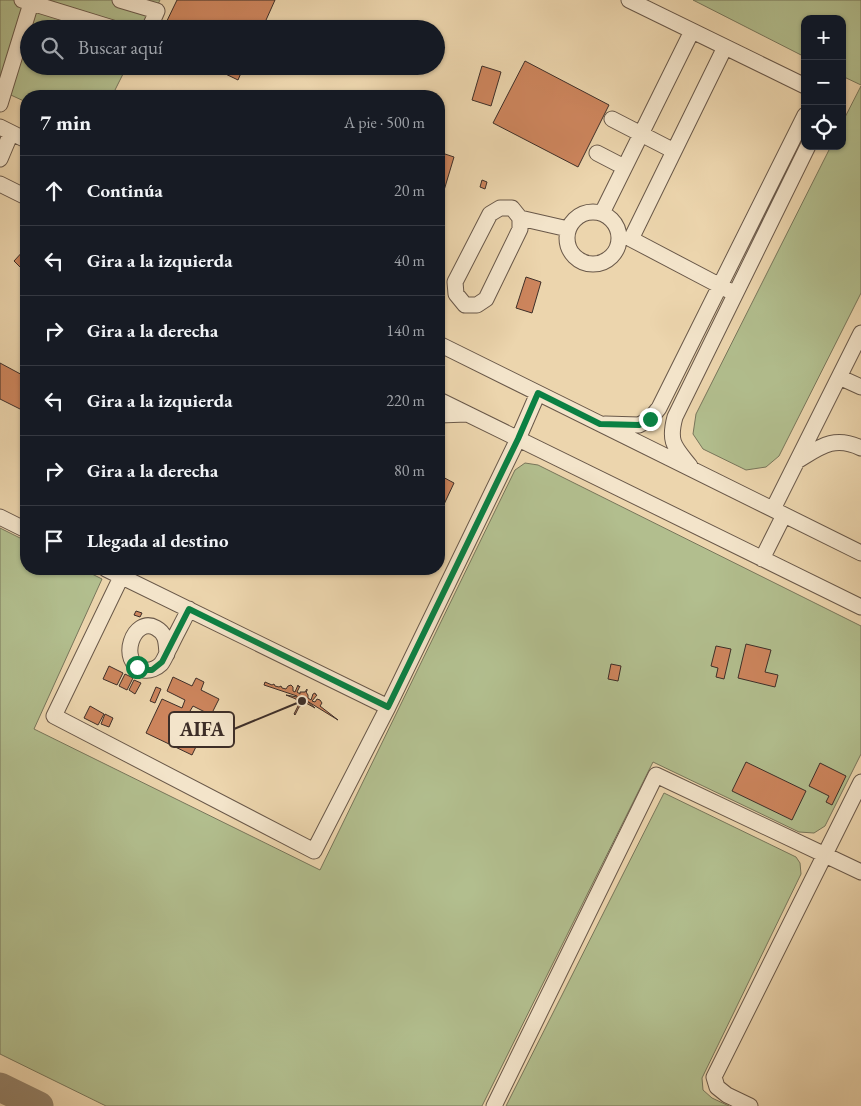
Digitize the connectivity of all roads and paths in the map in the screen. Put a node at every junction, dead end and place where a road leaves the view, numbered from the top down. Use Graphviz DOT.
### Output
graph roads {
  1 [pos="120,0"];
  2 [pos="629,0"];
  3 [pos="28,1"];
  4 [pos="160,6"];
  5 [pos="23,20"];
  6 [pos="88,20"];
  7 [pos="154,20"];
  8 [pos="20,30"];
  9 [pos="692,31"];
  10 [pos="725,47"];
  11 [pos="799,83"];
  12 [pos="0,104"];
  13 [pos="612,119"];
  14 [pos="801,123"];
  15 [pos="6,130"];
  16 [pos="641,134"];
  17 [pos="20,137"];
  18 [pos="806,150"];
  19 [pos="674,151"];
  20 [pos="597,153"];
  21 [pos="0,159"];
  22 [pos="624,167"];
  23 [pos="0,184"];
  24 [pos="20,194"];
  25 [pos="602,213"];
  26 [pos="520,218"];
  27 [pos="568,229"];
  28 [pos="625,241"];
  29 [pos="719,286"];
  30 [pos="736,294"];
  31 [pos="861,333"];
  32 [pos="445,347"];
  33 [pos="839,378"];
  34 [pos="861,387"];
  35 [pos="538,393"];
  36 [pos="445,403"];
  37 [pos="468,414"];
  38 [pos="445,415"];
  39 [pos="600,424"];
  40 [pos="518,439"];
  41 [pos="861,448"];
  42 [pos="797,461"];
  43 [pos="692,470"];
  44 [pos="779,512"];
  45 [pos="0,517"];
  46 [pos="20,527"];
  47 [pos="861,553"];
  48 [pos="762,559"];
  49 [pos="122,575"];
  50 [pos="128,575"];
  51 [pos="861,607"];
  52 [pos="189,609"];
  53 [pos="145,616"];
  54 [pos="138,630"];
  55 [pos="167,654"];
  56 [pos="388,707"];
  57 [pos="861,782"];
  58 [pos="825,855"];
  59 [pos="861,872"];
  60 [pos="494,1106"];
  61 [pos="750,1106"];
  1 -- 4 [label="street"];
  2 -- 9 [label="street"];
  3 -- 5 [label="street"];
  3 -- 6 [label="street"];
  4 -- 7 [label="street"];
  8 -- 12 [label="street"];
  9 -- 10 [label="street"];
  9 -- 16 [label="street"];
  10 -- 11 [label="street"];
  10 -- 19 [label="street"];
  13 -- 16 [label="street"];
  14 -- 29 [label="street"];
  15 -- 17 [label="street"];
  15 -- 21 [label="street"];
  16 -- 19 [label="street"];
  16 -- 22 [label="street"];
  18 -- 30 [label="street"];
  19 -- 28 [label="street"];
  20 -- 22 [label="street"];
  22 -- 25 [label="street"];
  23 -- 24 [label="street"];
  25 -- 27 [label="street"];
  25 -- 28 [label="street"];
  26 -- 26 [label="street"];
  26 -- 27 [label="street"];
  27 -- 28 [label="street"];
  28 -- 29 [label="street"];
  29 -- 30 [label="street"];
  29 -- 39 [label="street"];
  30 -- 43 [label="street"];
  31 -- 33 [label="street"];
  32 -- 35 [label="street"];
  33 -- 34 [label="street"];
  33 -- 42 [label="street"];
  35 -- 39 [label="street"];
  35 -- 40 [label="street"];
  36 -- 37 [label="street"];
  37 -- 38 [label="street"];
  37 -- 40 [label="street"];
  39 -- 43 [label="street"];
  40 -- 48 [label="street"];
  40 -- 56 [label="street"];
  41 -- 42 [label="street"];
  42 -- 44 [label="street"];
  43 -- 44 [label="street"];
  44 -- 47 [label="street"];
  44 -- 48 [label="street"];
  45 -- 46 [label="street"];
  48 -- 51 [label="street"];
  49 -- 56 [label="street"];
  50 -- 52 [label="street"];
  52 -- 55 [label="street"];
  52 -- 56 [label="street"];
  53 -- 54 [label="street"];
  54 -- 55 [label="street"];
  54 -- 55 [label="street"];
  57 -- 58 [label="street"];
  58 -- 59 [label="street"];
  58 -- 60 [label="street"];
  58 -- 61 [label="street"];
}
